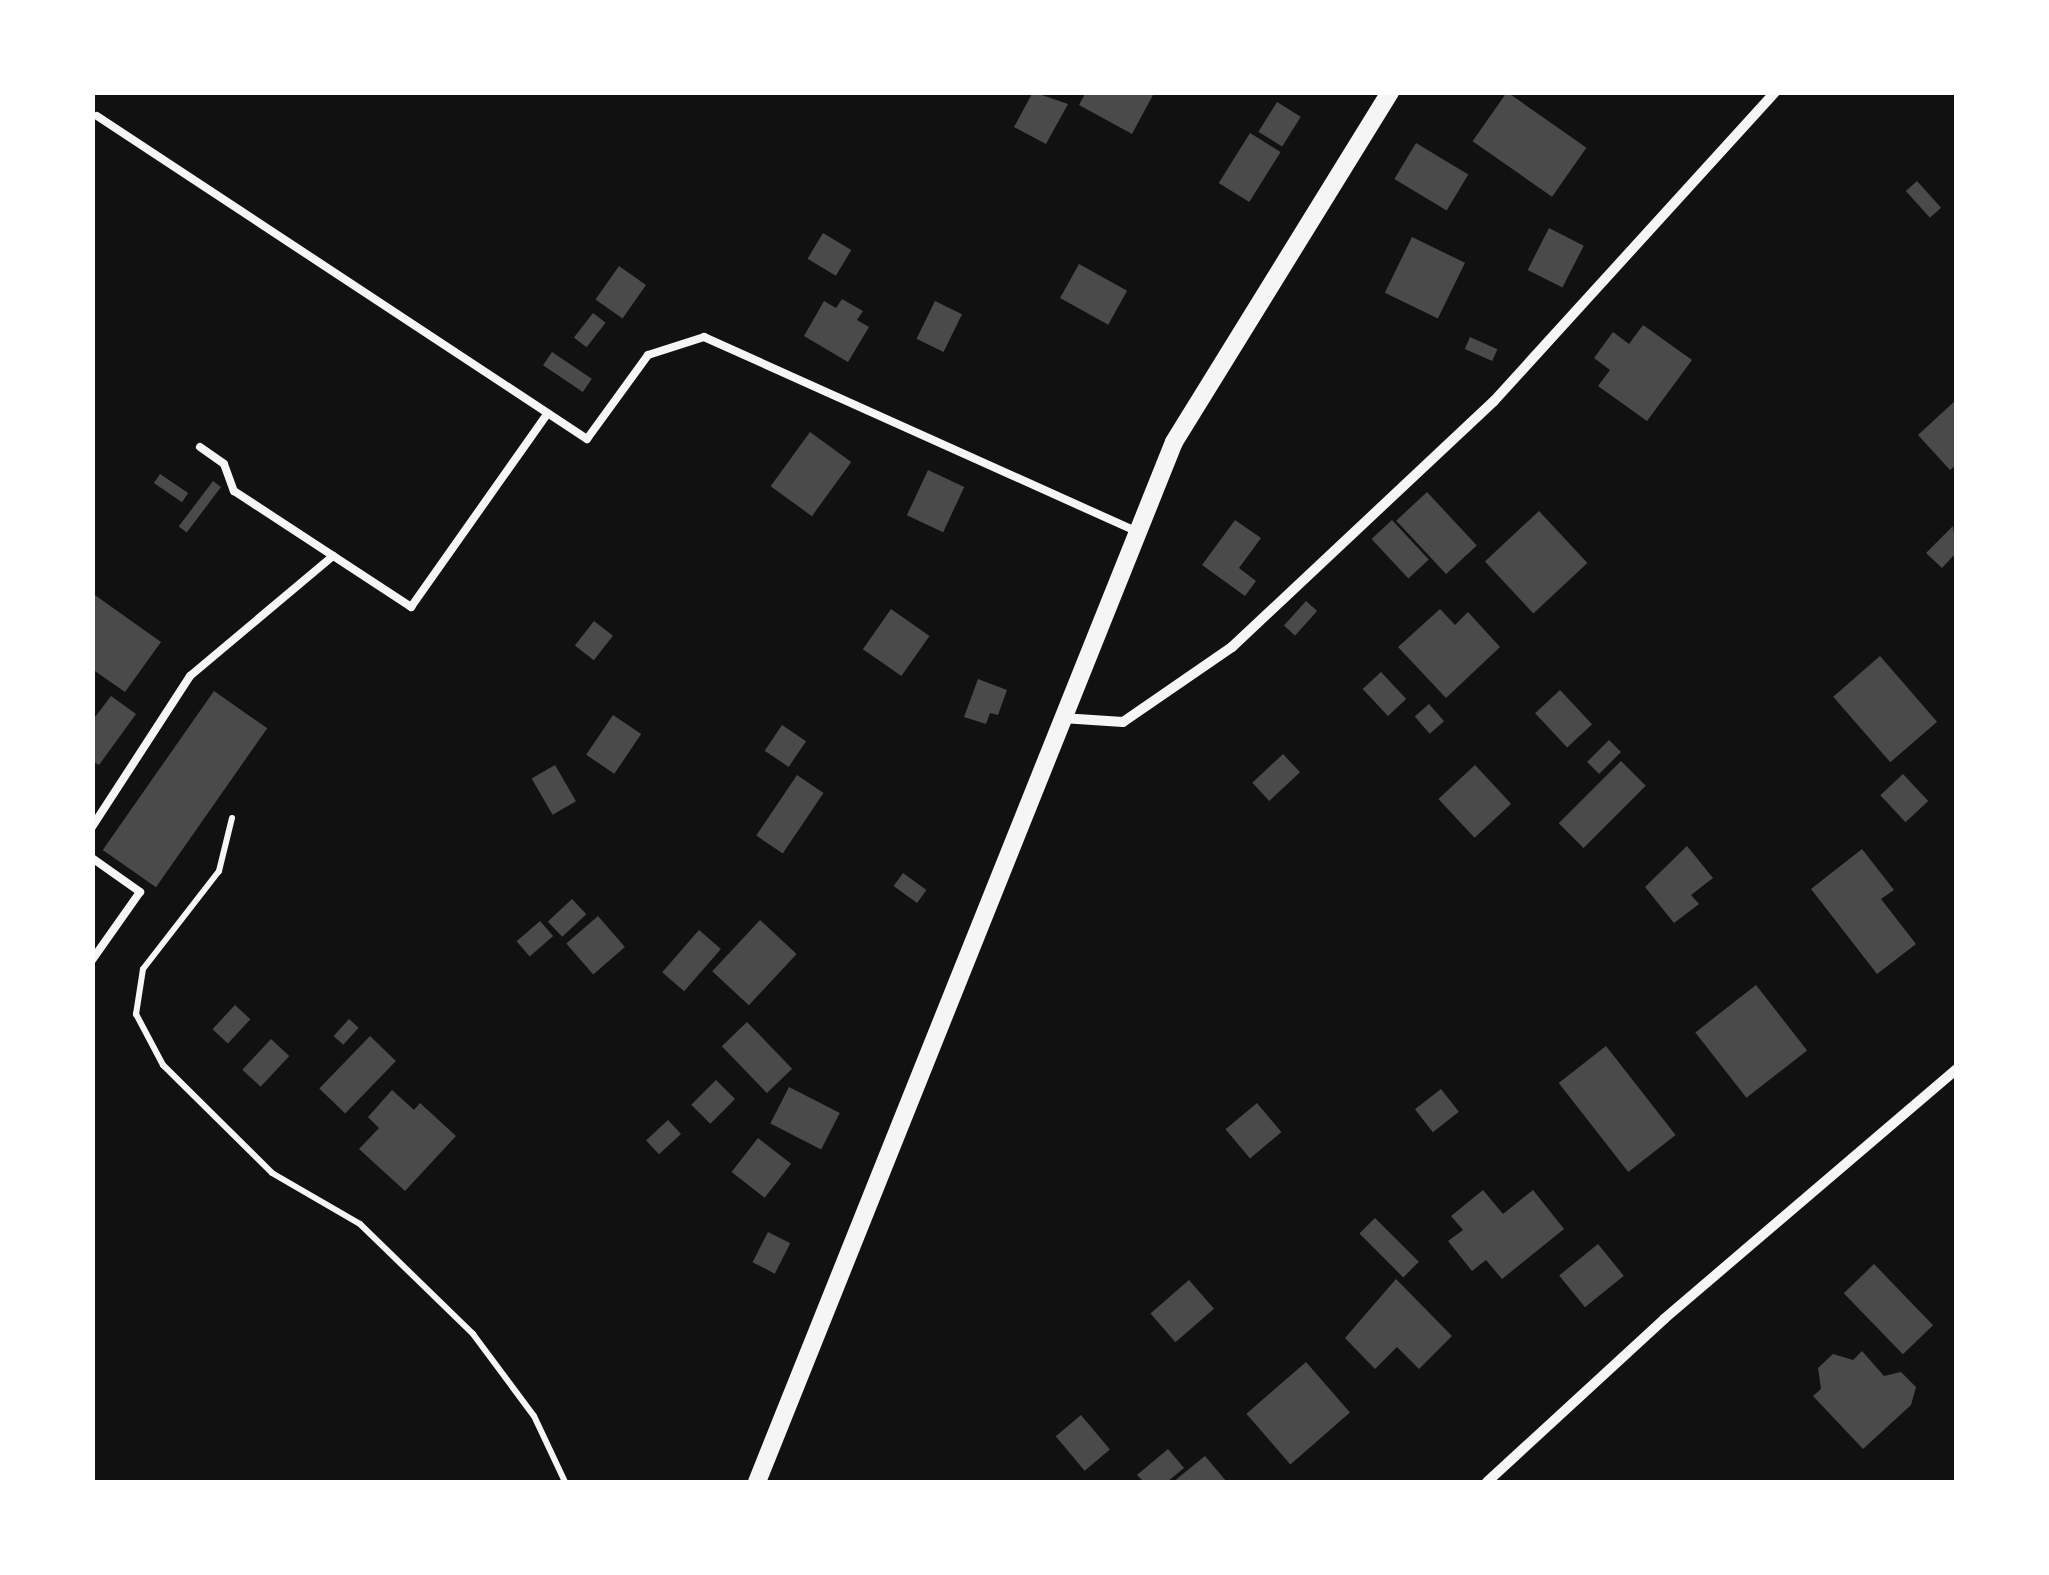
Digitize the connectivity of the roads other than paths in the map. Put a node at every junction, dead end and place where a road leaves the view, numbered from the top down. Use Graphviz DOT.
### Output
graph roads {
  1 [pos="1390,92"];
  2 [pos="1775,92"];
  3 [pos="97,116"];
  4 [pos="548,413"];
  5 [pos="200,447"];
  6 [pos="1135,531"];
  7 [pos="334,556"];
  8 [pos="1062,718"];
  9 [pos="92,827"];
  10 [pos="92,858"];
  11 [pos="92,960"];
  12 [pos="1956,1070"];
  13 [pos="757,1482"];
  14 [pos="1487,1482"];
  1 -- 6 [label="street"];
  2 -- 8 [label="street"];
  3 -- 4 [label="lane"];
  4 -- 6 [label="lane"];
  4 -- 7 [label="lane"];
  5 -- 7 [label="lane"];
  6 -- 8 [label="street"];
  7 -- 9 [label="lane"];
  8 -- 13 [label="street"];
  10 -- 11 [label="lane"];
  12 -- 14 [label="street"];
}
